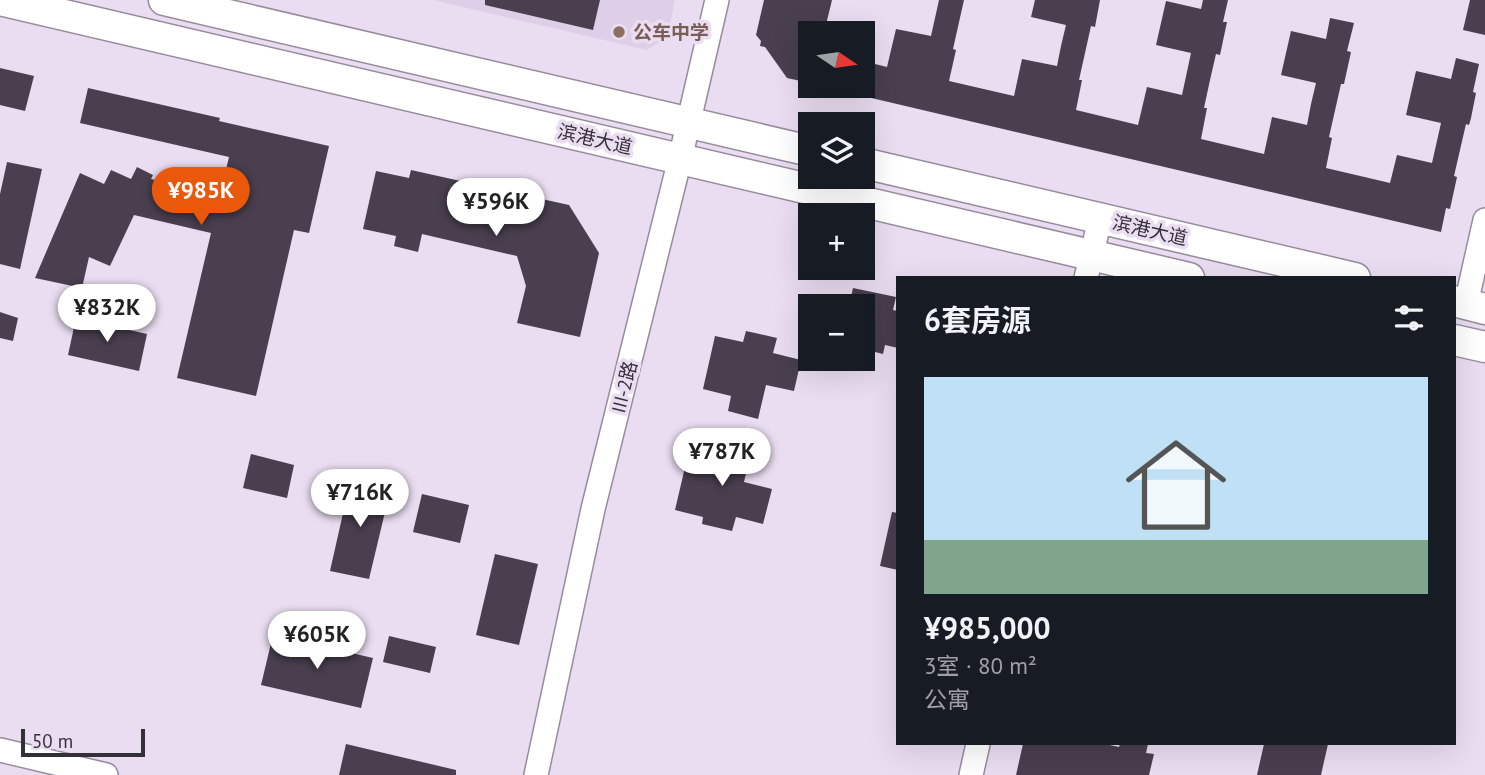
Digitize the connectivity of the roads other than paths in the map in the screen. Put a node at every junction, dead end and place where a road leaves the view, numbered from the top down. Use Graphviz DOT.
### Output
graph roads {
  1 [pos="0,0"];
  2 [pos="164,0"];
  3 [pos="717,0"];
  4 [pos="689,123"];
  5 [pos="798,148"];
  6 [pos="680,159"];
  7 [pos="875,166"];
  8 [pos="1100,219"];
  9 [pos="1485,219"];
  10 [pos="1088,267"];
  11 [pos="1171,276"];
  12 [pos="1346,276"];
  13 [pos="1468,305"];
  14 [pos="1456,340"];
  15 [pos="1485,347"];
  16 [pos="978,745"];
  17 [pos="0,750"];
  18 [pos="106,775"];
  19 [pos="536,775"];
  20 [pos="971,775"];
  1 -- 6 [label="main road, 滨港大道"];
  2 -- 4 [label="main road, 滨港大道"];
  3 -- 4 [label="street, III-2路"];
  4 -- 5 [label="main road, 滨港大道"];
  4 -- 6 [label="street, III-2路"];
  6 -- 10 [label="main road, 滨港大道"];
  6 -- 19 [label="street, III-2路"];
  7 -- 8 [label="main road, 滨港大道"];
  8 -- 10 [label="street"];
  8 -- 12 [label="main road, 滨港大道"];
  9 -- 13 [label="street"];
  10 -- 11 [label="main road, 滨港大道"];
  14 -- 15 [label="main road"];
  16 -- 20 [label="street"];
  17 -- 18 [label="street"];
}
